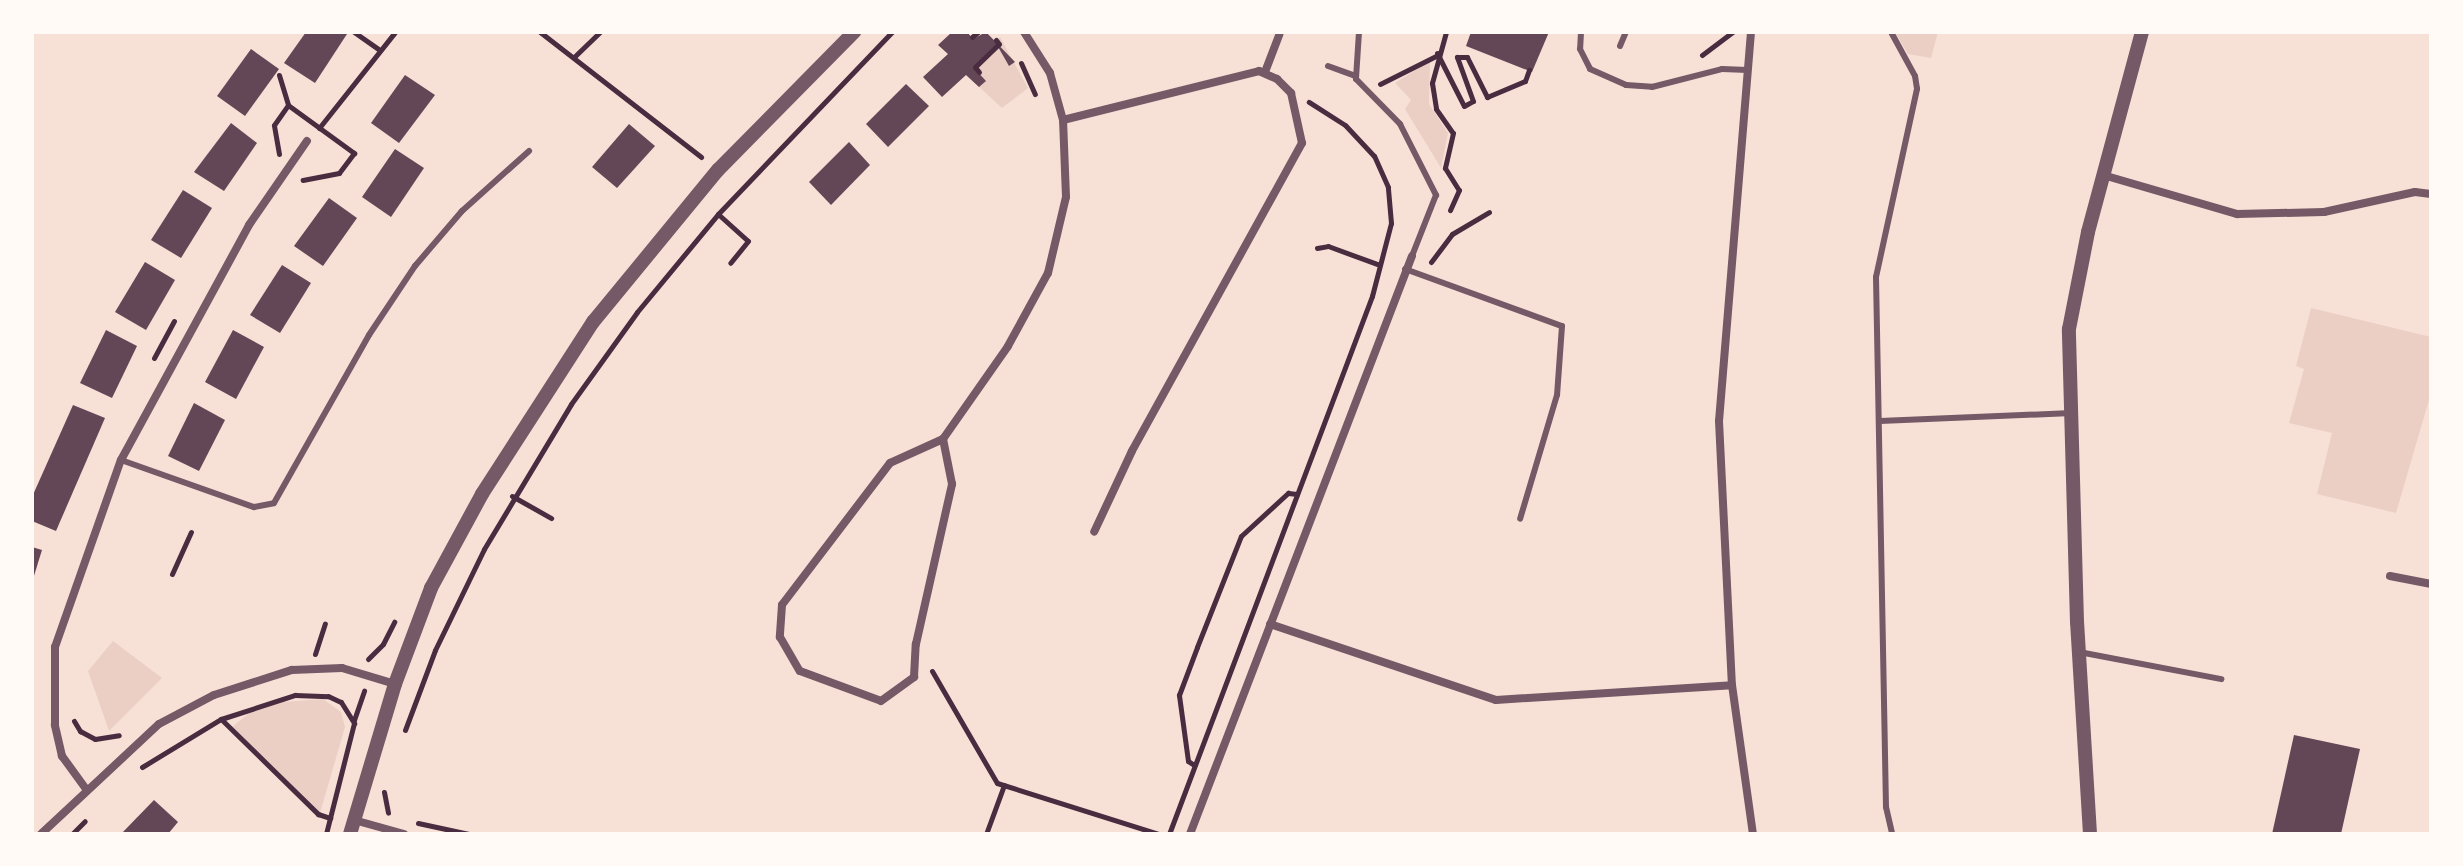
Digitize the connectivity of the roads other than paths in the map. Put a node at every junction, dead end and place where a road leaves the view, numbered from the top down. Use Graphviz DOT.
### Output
graph roads {
  1 [pos="854,32"];
  2 [pos="1024,32"];
  3 [pos="1359,32"];
  4 [pos="1581,32"];
  5 [pos="1626,32"];
  6 [pos="1751,32"];
  7 [pos="1891,32"];
  8 [pos="2142,32"];
  9 [pos="1279,35"];
  10 [pos="1620,46"];
  11 [pos="1328,66"];
  12 [pos="1748,70"];
  13 [pos="1265,72"];
  14 [pos="1355,76"];
  15 [pos="1063,120"];
  16 [pos="307,141"];
  17 [pos="529,151"];
  18 [pos="2102,174"];
  19 [pos="2431,194"];
  20 [pos="1412,256"];
  21 [pos="1404,269"];
  22 [pos="2072,413"];
  23 [pos="1880,421"];
  24 [pos="943,439"];
  25 [pos="121,460"];
  26 [pos="1520,519"];
  27 [pos="1094,532"];
  28 [pos="2390,576"];
  29 [pos="2431,584"];
  30 [pos="1270,624"];
  31 [pos="2079,652"];
  32 [pos="2221,679"];
  33 [pos="395,684"];
  34 [pos="1732,685"];
  35 [pos="86,789"];
  36 [pos="352,827"];
  37 [pos="41,834"];
  38 [pos="404,834"];
  39 [pos="1190,834"];
  40 [pos="1753,834"];
  41 [pos="1892,834"];
  42 [pos="2090,834"];
  1 -- 33 [label="street"];
  2 -- 15 [label="street"];
  3 -- 14 [label="lane"];
  4 -- 12 [label="lane"];
  5 -- 10 [label="lane"];
  6 -- 12 [label="street"];
  7 -- 23 [label="lane"];
  8 -- 18 [label="street"];
  9 -- 13 [label="street"];
  11 -- 14 [label="lane"];
  12 -- 34 [label="street"];
  13 -- 15 [label="street"];
  13 -- 27 [label="street"];
  14 -- 20 [label="lane"];
  15 -- 24 [label="street"];
  16 -- 25 [label="street"];
  17 -- 25 [label="lane"];
  18 -- 19 [label="street"];
  18 -- 22 [label="street"];
  20 -- 21 [label="street"];
  21 -- 26 [label="lane"];
  21 -- 30 [label="street"];
  22 -- 23 [label="lane"];
  22 -- 31 [label="street"];
  23 -- 41 [label="lane"];
  24 -- 24 [label="street"];
  25 -- 35 [label="street"];
  28 -- 29 [label="street"];
  30 -- 34 [label="street"];
  30 -- 39 [label="street"];
  31 -- 32 [label="lane"];
  31 -- 42 [label="street"];
  33 -- 35 [label="street"];
  33 -- 36 [label="street"];
  34 -- 40 [label="street"];
  35 -- 37 [label="street"];
  36 -- 38 [label="street"];
}
